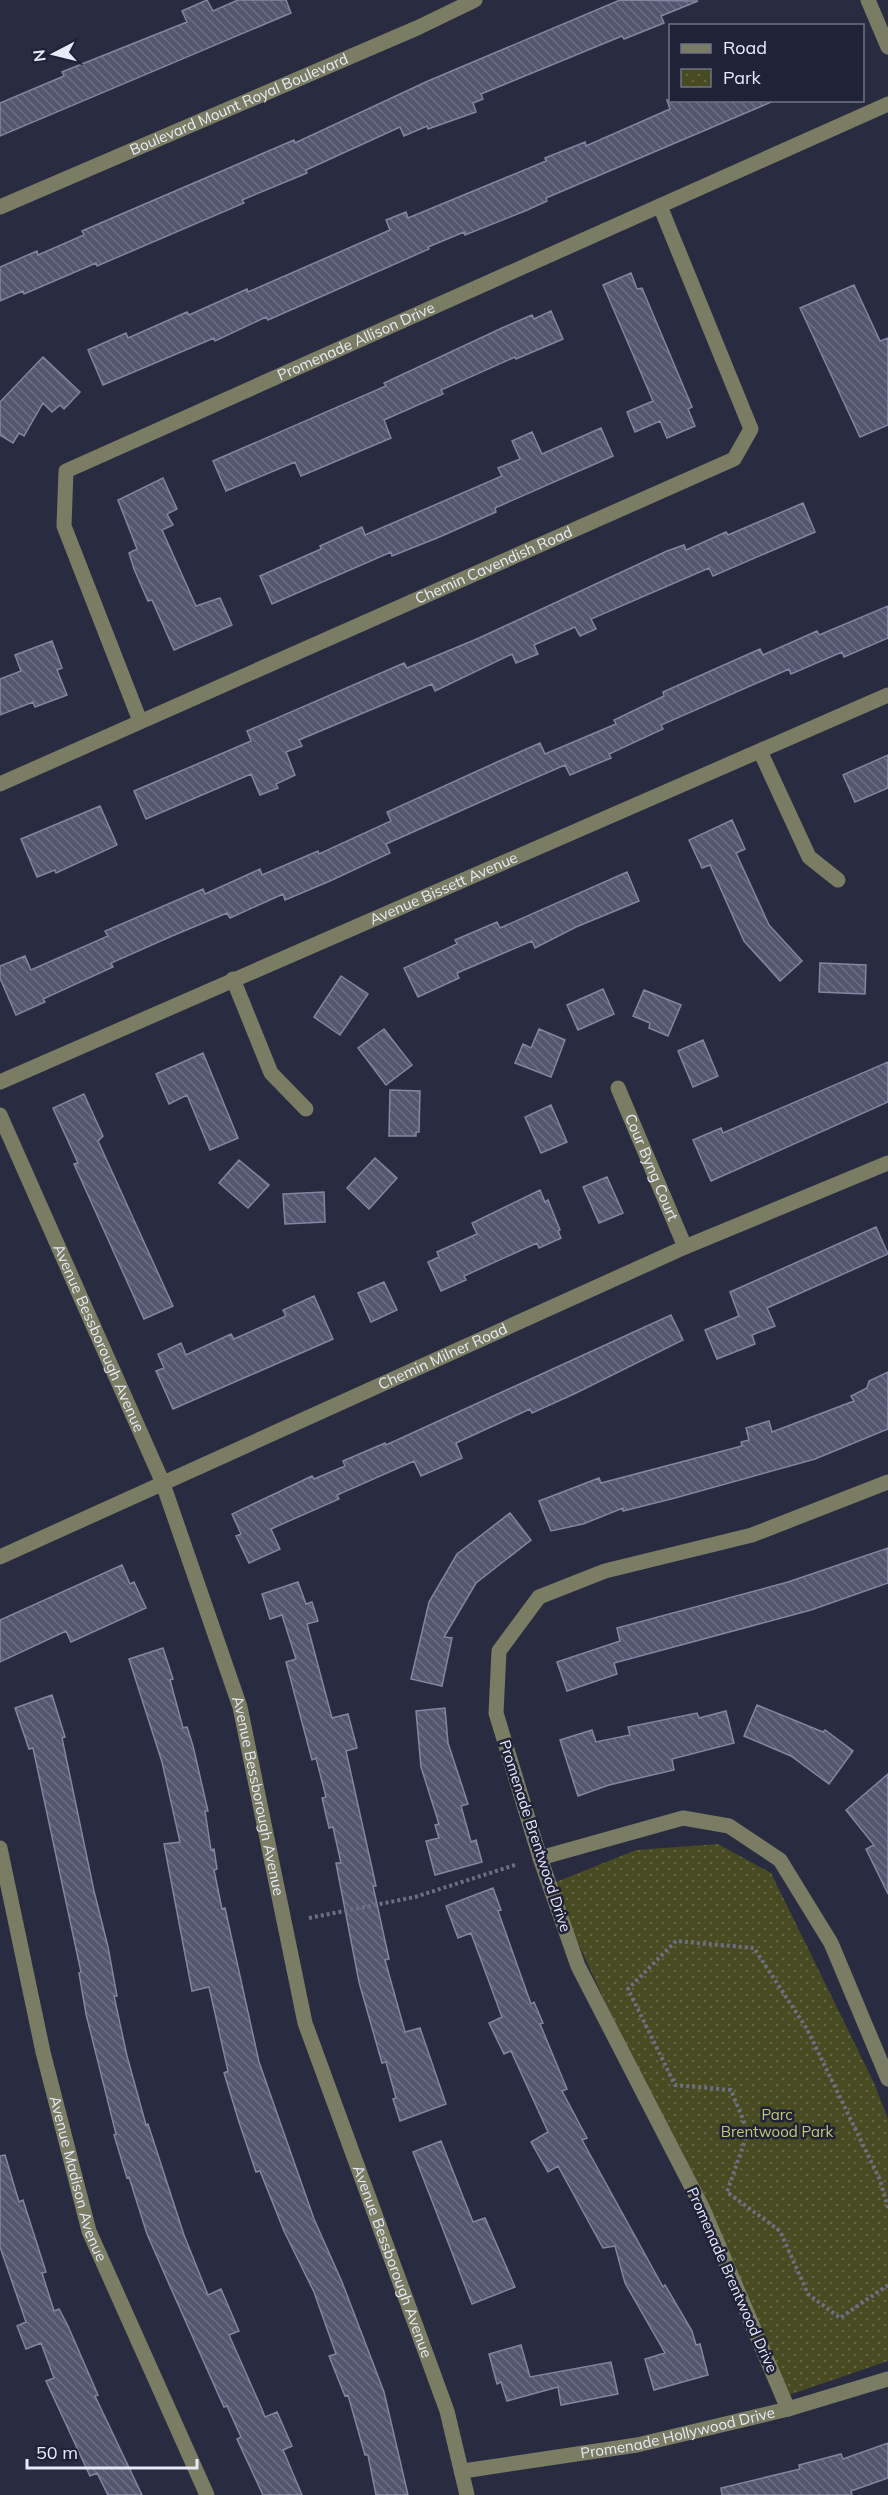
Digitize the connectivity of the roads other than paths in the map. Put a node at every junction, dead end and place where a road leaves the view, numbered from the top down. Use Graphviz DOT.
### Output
graph roads {
  1 [pos="475,0"];
  2 [pos="868,0"];
  3 [pos="888,47"];
  4 [pos="888,104"];
  5 [pos="660,206"];
  6 [pos="0,207"];
  7 [pos="888,694"];
  8 [pos="140,721"];
  9 [pos="760,751"];
  10 [pos="0,784"];
  11 [pos="838,880"];
  12 [pos="233,979"];
  13 [pos="0,1082"];
  14 [pos="618,1088"];
  15 [pos="306,1109"];
  16 [pos="0,1115"];
  17 [pos="888,1163"];
  18 [pos="685,1247"];
  19 [pos="162,1481"];
  20 [pos="888,1482"];
  21 [pos="0,1557"];
  22 [pos="0,1848"];
  23 [pos="540,1858"];
  24 [pos="888,2079"];
  25 [pos="888,2379"];
  26 [pos="788,2409"];
  27 [pos="463,2471"];
  28 [pos="207,2495"];
  29 [pos="467,2495"];
  1 -- 6 [label="street, Boulevard Mount Royal Boulevard"];
  2 -- 3 [label="street"];
  4 -- 5 [label="street, Promenade Allison Drive"];
  5 -- 8 [label="street, Promenade Allison Drive"];
  5 -- 8 [label="street, Chemin Cavendish Road"];
  7 -- 9 [label="street, Avenue Bissett Avenue"];
  8 -- 10 [label="street, Chemin Cavendish Road"];
  9 -- 11 [label="street"];
  9 -- 12 [label="street, Avenue Bissett Avenue"];
  12 -- 13 [label="street, Avenue Bissett Avenue"];
  12 -- 15 [label="street"];
  14 -- 18 [label="street, Cour Byng Court"];
  16 -- 19 [label="street, Avenue Bessborough Avenue"];
  17 -- 18 [label="street, Chemin Milner Road"];
  18 -- 19 [label="street, Chemin Milner Road"];
  19 -- 21 [label="street, Chemin Milner Road"];
  19 -- 27 [label="street, Avenue Bessborough Avenue"];
  20 -- 23 [label="street, Promenade Brentwood Drive"];
  22 -- 28 [label="street, Avenue Madison Avenue"];
  23 -- 24 [label="street"];
  23 -- 26 [label="street, Promenade Brentwood Drive"];
  25 -- 26 [label="street, Promenade Hollywood Drive"];
  26 -- 27 [label="street, Promenade Hollywood Drive"];
  27 -- 29 [label="street, Avenue Bessborough Avenue"];
}
